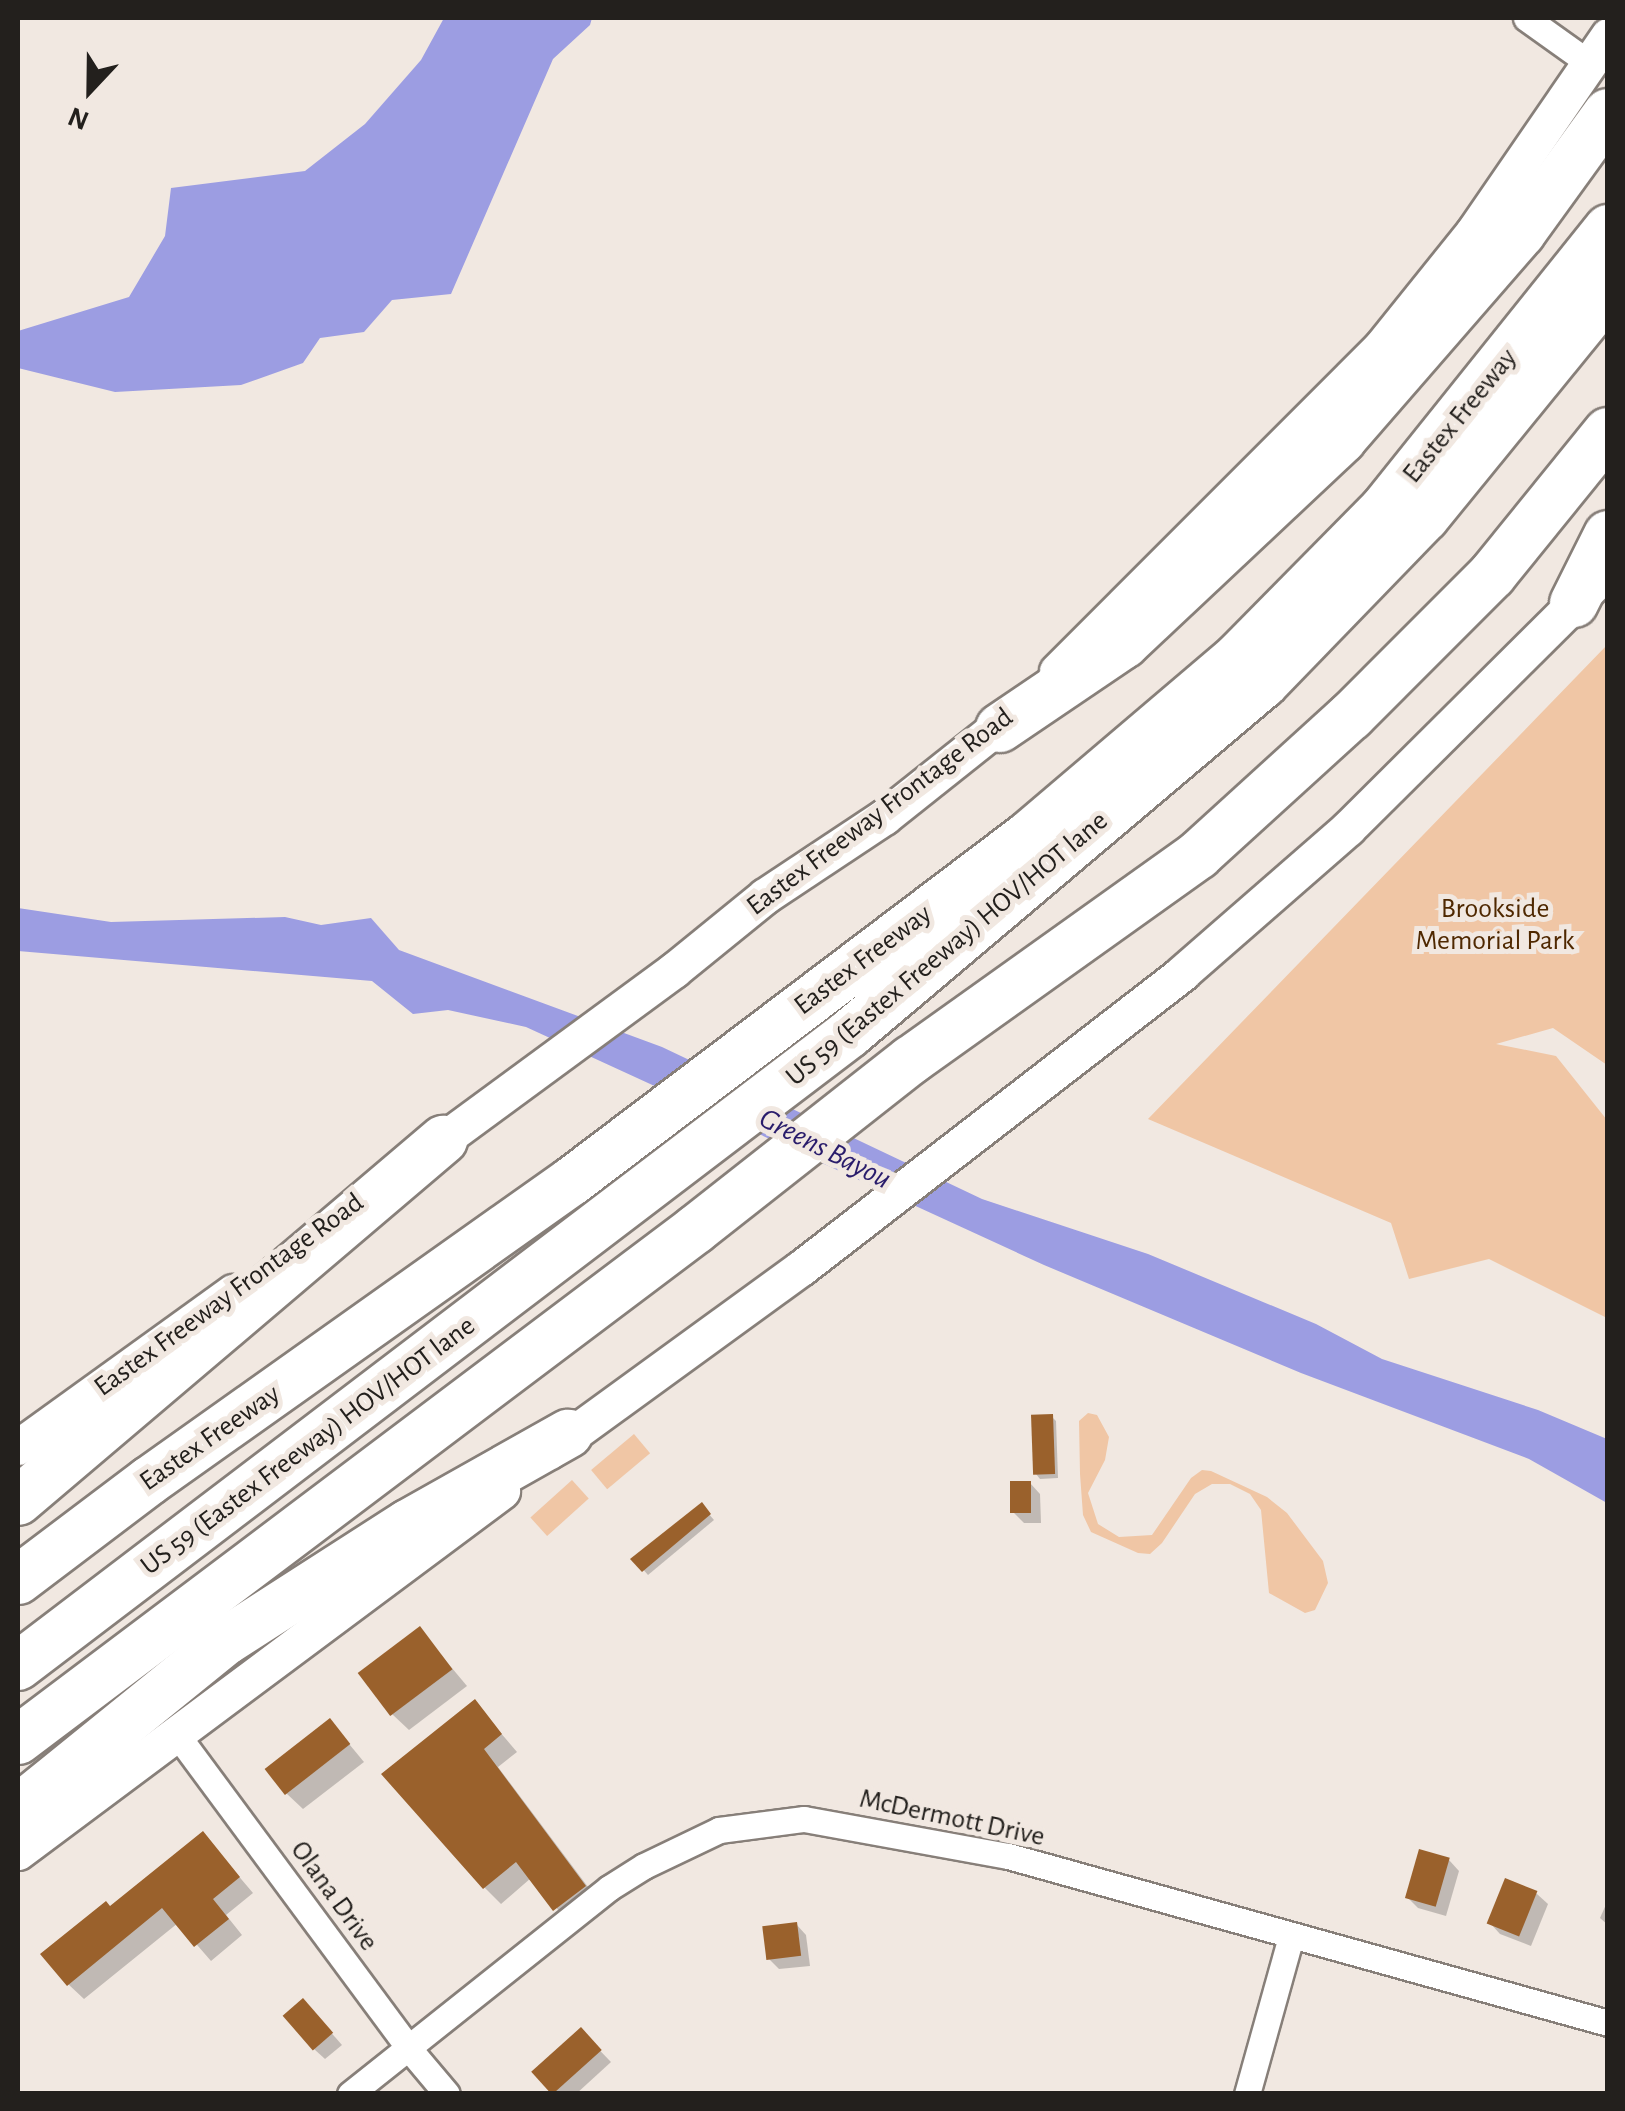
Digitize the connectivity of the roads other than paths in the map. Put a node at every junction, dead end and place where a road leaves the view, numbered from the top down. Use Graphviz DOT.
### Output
graph roads {
  1 [pos="1526,18"];
  2 [pos="1598,49"];
  3 [pos="1608,113"];
  4 [pos="1608,228"];
  5 [pos="1608,293"];
  6 [pos="1608,432"];
  7 [pos="1608,535"];
  8 [pos="1591,588"];
  9 [pos="1000,728"];
  10 [pos="443,1140"];
  11 [pos="568,1434"];
  12 [pos="18,1448"];
  13 [pos="18,1501"];
  14 [pos="18,1580"];
  15 [pos="18,1666"];
  16 [pos="175,1732"];
  17 [pos="18,1740"];
  18 [pos="18,1809"];
  19 [pos="18,1852"];
  20 [pos="1292,1936"];
  21 [pos="1608,2023"];
  22 [pos="410,2050"];
  23 [pos="350,2094"];
  24 [pos="447,2094"];
  25 [pos="1247,2094"];
  1 -- 2 [label="street"];
  2 -- 9 [label="main road, Eastex Freeway Frontage Road"];
  3 -- 9 [label="highway"];
  4 -- 14 [label="highway, Eastex Freeway"];
  5 -- 15 [label="highway, US 59 (Eastex Freeway) HOV/HOT lane"];
  6 -- 17 [label="highway"];
  7 -- 8 [label="highway"];
  8 -- 11 [label="main road"];
  9 -- 10 [label="main road, Eastex Freeway Frontage Road"];
  10 -- 12 [label="main road, Eastex Freeway Frontage Road"];
  10 -- 13 [label="highway"];
  11 -- 16 [label="main road"];
  11 -- 18 [label="highway"];
  16 -- 19 [label="main road"];
  16 -- 22 [label="street, Olana Drive"];
  20 -- 21 [label="street, McDermott Drive"];
  20 -- 22 [label="street, McDermott Drive"];
  20 -- 25 [label="street"];
  22 -- 23 [label="street, McDermott Drive"];
  22 -- 24 [label="street, Olana Drive"];
}
